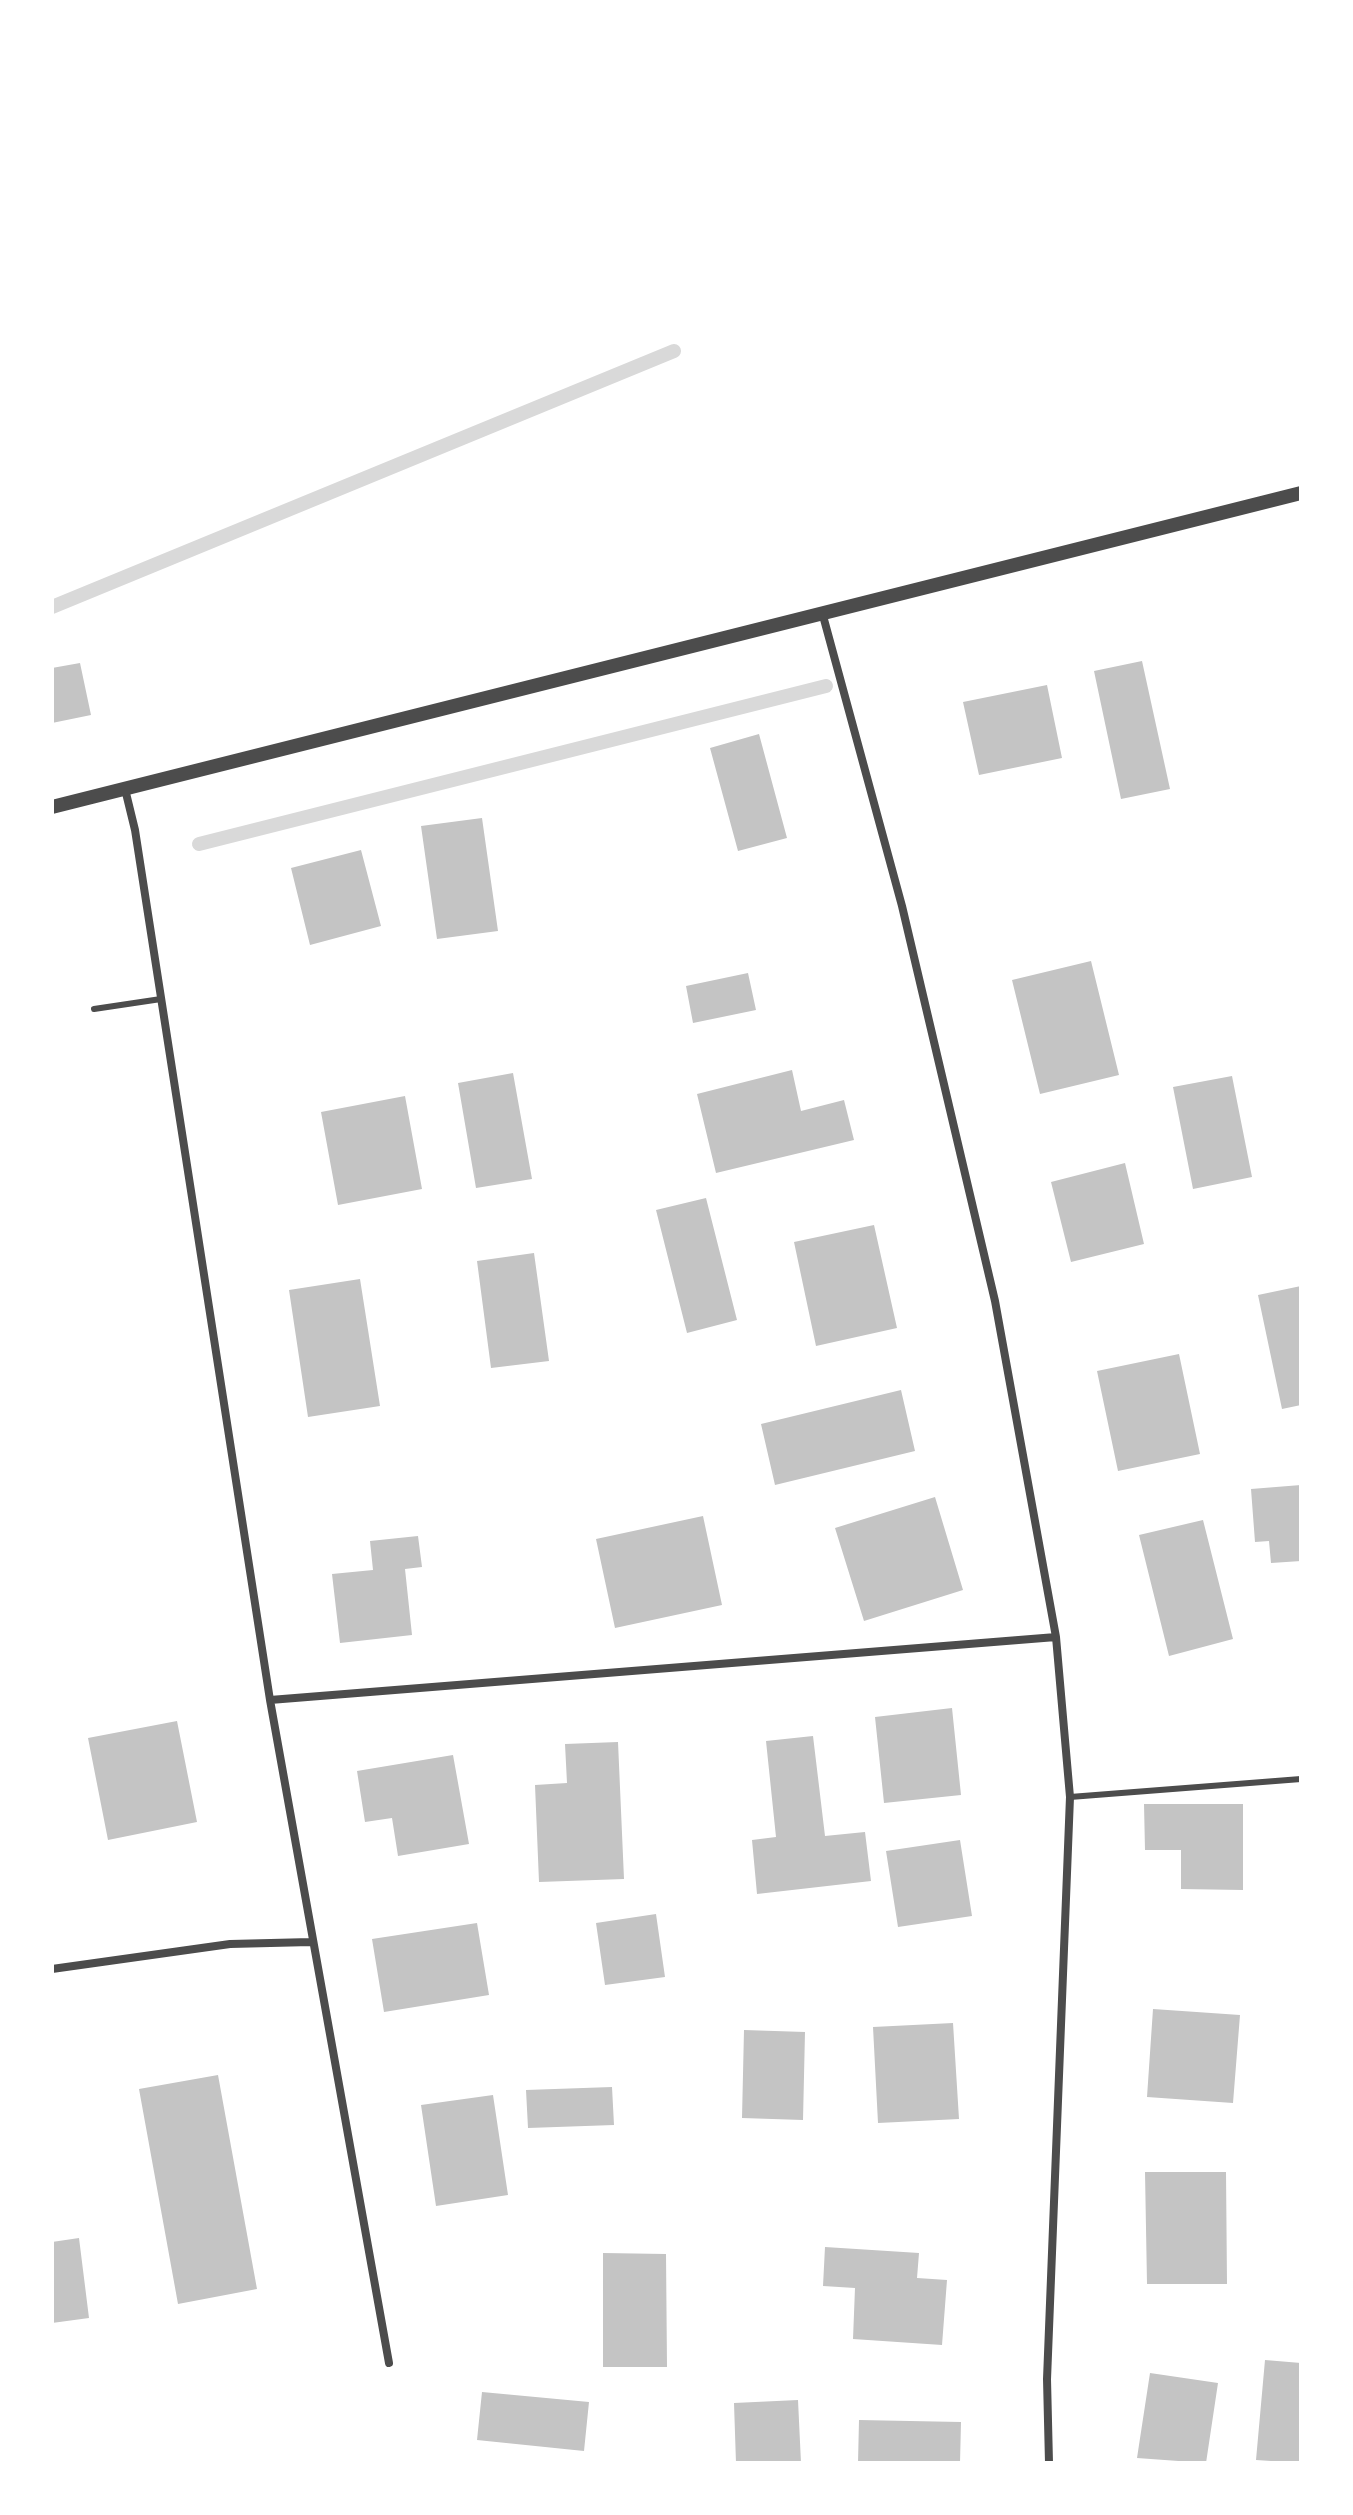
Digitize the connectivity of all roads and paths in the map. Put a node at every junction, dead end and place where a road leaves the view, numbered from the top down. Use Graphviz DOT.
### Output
graph roads {
  1 [pos="1301,493"];
  2 [pos="822,611"];
  3 [pos="125,789"];
  4 [pos="52,807"];
  5 [pos="161,999"];
  6 [pos="94,1009"];
  7 [pos="1056,1637"];
  8 [pos="270,1700"];
  9 [pos="1301,1779"];
  10 [pos="1070,1797"];
  11 [pos="311,1942"];
  12 [pos="52,1969"];
  13 [pos="389,2363"];
  14 [pos="1049,2463"];
  1 -- 2 [label="street"];
  2 -- 3 [label="street"];
  2 -- 7 [label="street"];
  3 -- 4 [label="street"];
  3 -- 5 [label="street"];
  5 -- 6 [label="lane"];
  5 -- 8 [label="street"];
  7 -- 8 [label="street"];
  7 -- 10 [label="street"];
  8 -- 11 [label="street"];
  9 -- 10 [label="lane"];
  10 -- 14 [label="street"];
  11 -- 12 [label="street"];
  11 -- 13 [label="street"];
}
